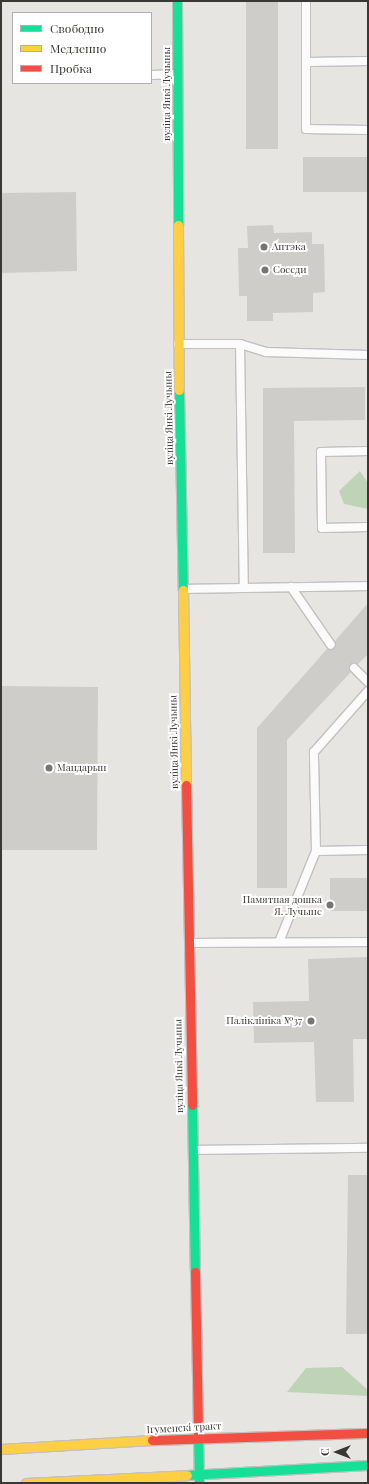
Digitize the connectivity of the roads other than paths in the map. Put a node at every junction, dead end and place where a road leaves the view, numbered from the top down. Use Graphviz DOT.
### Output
graph roads {
  1 [pos="177,1"];
  2 [pos="306,1"];
  3 [pos="368,61"];
  4 [pos="307,62"];
  5 [pos="178,74"];
  6 [pos="152,75"];
  7 [pos="368,130"];
  8 [pos="178,344"];
  9 [pos="240,344"];
  10 [pos="368,355"];
  11 [pos="368,451"];
  12 [pos="368,527"];
  13 [pos="368,586"];
  14 [pos="291,587"];
  15 [pos="244,588"];
  16 [pos="182,589"];
  17 [pos="331,645"];
  18 [pos="354,668"];
  19 [pos="368,682"];
  20 [pos="368,691"];
  21 [pos="368,850"];
  22 [pos="316,851"];
  23 [pos="279,942"];
  24 [pos="368,942"];
  25 [pos="188,943"];
  26 [pos="368,1148"];
  27 [pos="191,1150"];
  28 [pos="368,1433"];
  29 [pos="198,1437"];
  30 [pos="1,1448"];
  31 [pos="368,1465"];
  32 [pos="199,1478"];
  33 [pos="26,1483"];
  1 -- 5 [label="main road, вуліца Янкі Лучыны"];
  2 -- 4 [label="lane"];
  3 -- 4 [label="lane"];
  4 -- 7 [label="lane"];
  5 -- 6 [label="lane"];
  5 -- 8 [label="main road, вуліца Янкі Лучыны"];
  8 -- 9 [label="lane"];
  8 -- 16 [label="main road, вуліца Янкі Лучыны"];
  9 -- 10 [label="lane"];
  9 -- 15 [label="lane"];
  11 -- 12 [label="lane"];
  13 -- 14 [label="lane"];
  14 -- 15 [label="lane"];
  14 -- 17 [label="lane"];
  15 -- 16 [label="lane"];
  16 -- 25 [label="main road, вуліца Янкі Лучыны"];
  18 -- 19 [label="lane"];
  20 -- 22 [label="lane"];
  21 -- 22 [label="lane"];
  22 -- 23 [label="lane"];
  23 -- 24 [label="lane"];
  23 -- 25 [label="lane"];
  25 -- 27 [label="main road, вуліца Янкі Лучыны"];
  26 -- 27 [label="lane"];
  27 -- 29 [label="main road, вуліца Янкі Лучыны"];
  28 -- 29 [label="main road, Ігуменскі тракт"];
  29 -- 30 [label="main road, Ігуменскі тракт"];
  29 -- 32 [label="main road, вуліца Янкі Лучыны"];
  31 -- 32 [label="main road"];
  32 -- 33 [label="main road"];
}
